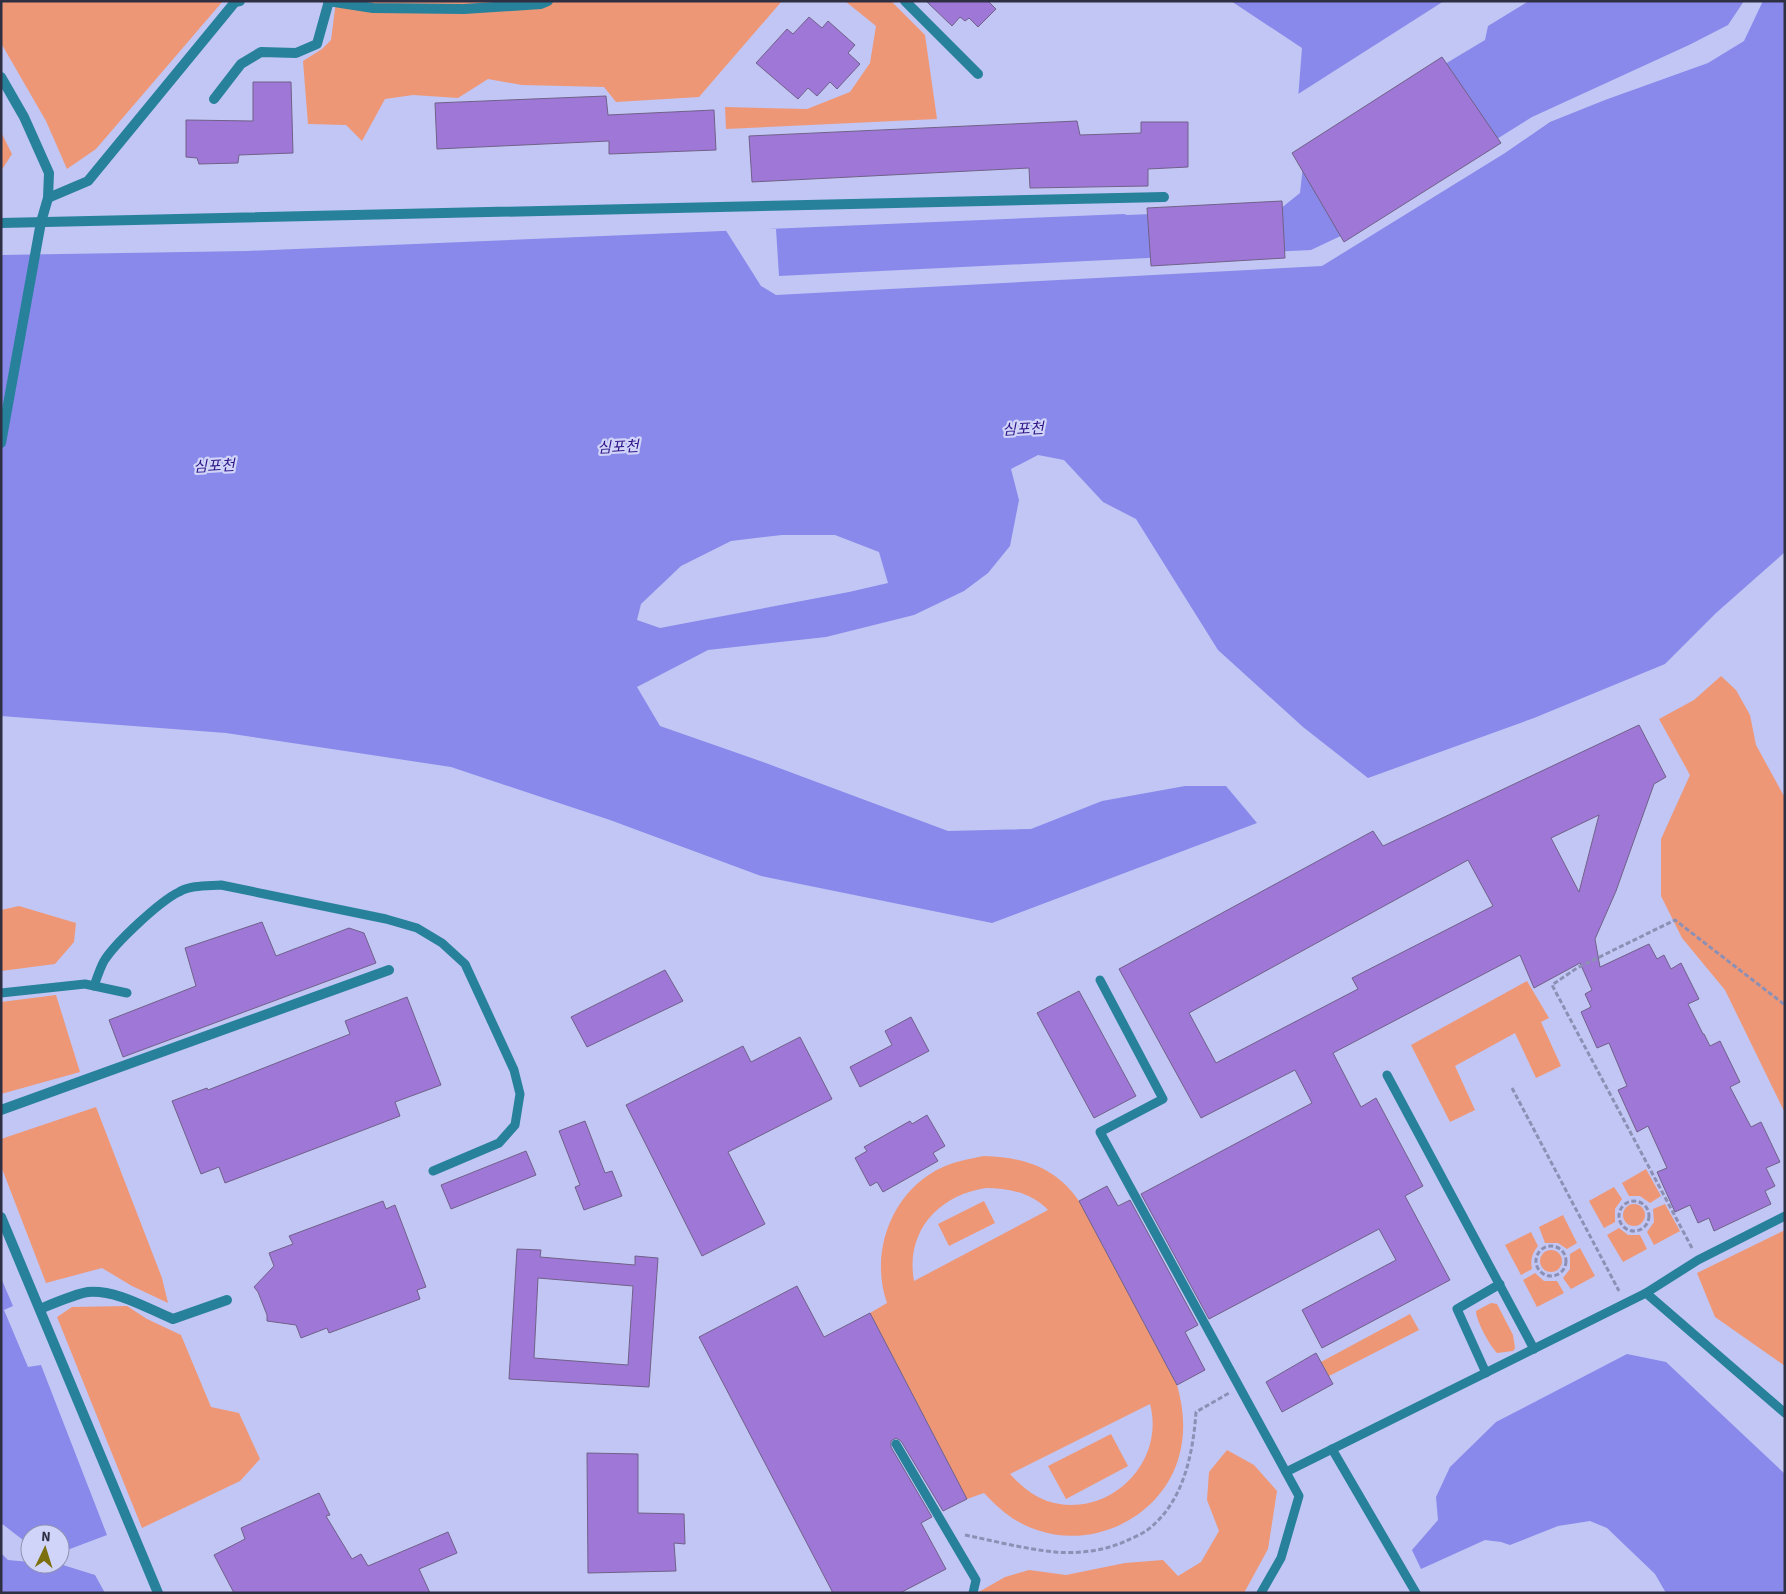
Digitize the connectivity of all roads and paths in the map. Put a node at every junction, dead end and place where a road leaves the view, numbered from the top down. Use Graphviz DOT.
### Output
graph roads {
  1 [pos="240,1"];
  2 [pos="329,1"];
  3 [pos="548,1"];
  4 [pos="905,1"];
  5 [pos="978,74"];
  6 [pos="1,77"];
  7 [pos="214,99"];
  8 [pos="1164,197"];
  9 [pos="48,198"];
  10 [pos="41,222"];
  11 [pos="1,223"];
  12 [pos="1,443"];
  13 [pos="389,970"];
  14 [pos="1100,980"];
  15 [pos="94,986"];
  16 [pos="127,992"];
  17 [pos="1,993"];
  18 [pos="1785,1005"];
  19 [pos="1386,1075"];
  20 [pos="1512,1088"];
  21 [pos="1,1110"];
  22 [pos="433,1171"];
  23 [pos="1646,1206"];
  24 [pos="1785,1216"];
  25 [pos="1,1217"];
  26 [pos="1561,1250"];
  27 [pos="1698,1260"];
  28 [pos="1500,1284"];
  29 [pos="1646,1293"];
  30 [pos="1620,1294"];
  31 [pos="227,1300"];
  32 [pos="40,1309"];
  33 [pos="1534,1349"];
  34 [pos="1486,1373"];
  35 [pos="1240,1386"];
  36 [pos="1785,1413"];
  37 [pos="896,1444"];
  38 [pos="1332,1449"];
  39 [pos="1286,1472"];
  40 [pos="947,1531"];
  41 [pos="158,1593"];
  42 [pos="973,1593"];
  43 [pos="1261,1593"];
  44 [pos="1416,1593"];
  1 -- 9 [label="street"];
  2 -- 3 [label="street"];
  2 -- 7 [label="street"];
  4 -- 5 [label="street"];
  6 -- 9 [label="street"];
  8 -- 10 [label="street"];
  9 -- 10 [label="street"];
  10 -- 11 [label="street"];
  10 -- 12 [label="street"];
  13 -- 21 [label="street"];
  14 -- 35 [label="lane"];
  15 -- 16 [label="lane"];
  15 -- 17 [label="lane"];
  15 -- 22 [label="lane"];
  18 -- 27 [label="path"];
  19 -- 28 [label="lane"];
  20 -- 30 [label="path"];
  23 -- 23 [label="path"];
  24 -- 27 [label="lane"];
  25 -- 32 [label="street"];
  26 -- 26 [label="path"];
  27 -- 29 [label="lane"];
  28 -- 33 [label="lane"];
  28 -- 34 [label="lane"];
  29 -- 33 [label="lane"];
  29 -- 36 [label="lane"];
  31 -- 32 [label="street"];
  32 -- 41 [label="street"];
  33 -- 34 [label="lane"];
  34 -- 38 [label="lane"];
  35 -- 39 [label="lane"];
  35 -- 40 [label="path"];
  37 -- 40 [label="lane"];
  38 -- 39 [label="lane"];
  38 -- 44 [label="lane"];
  39 -- 43 [label="lane"];
  40 -- 42 [label="lane"];
}
